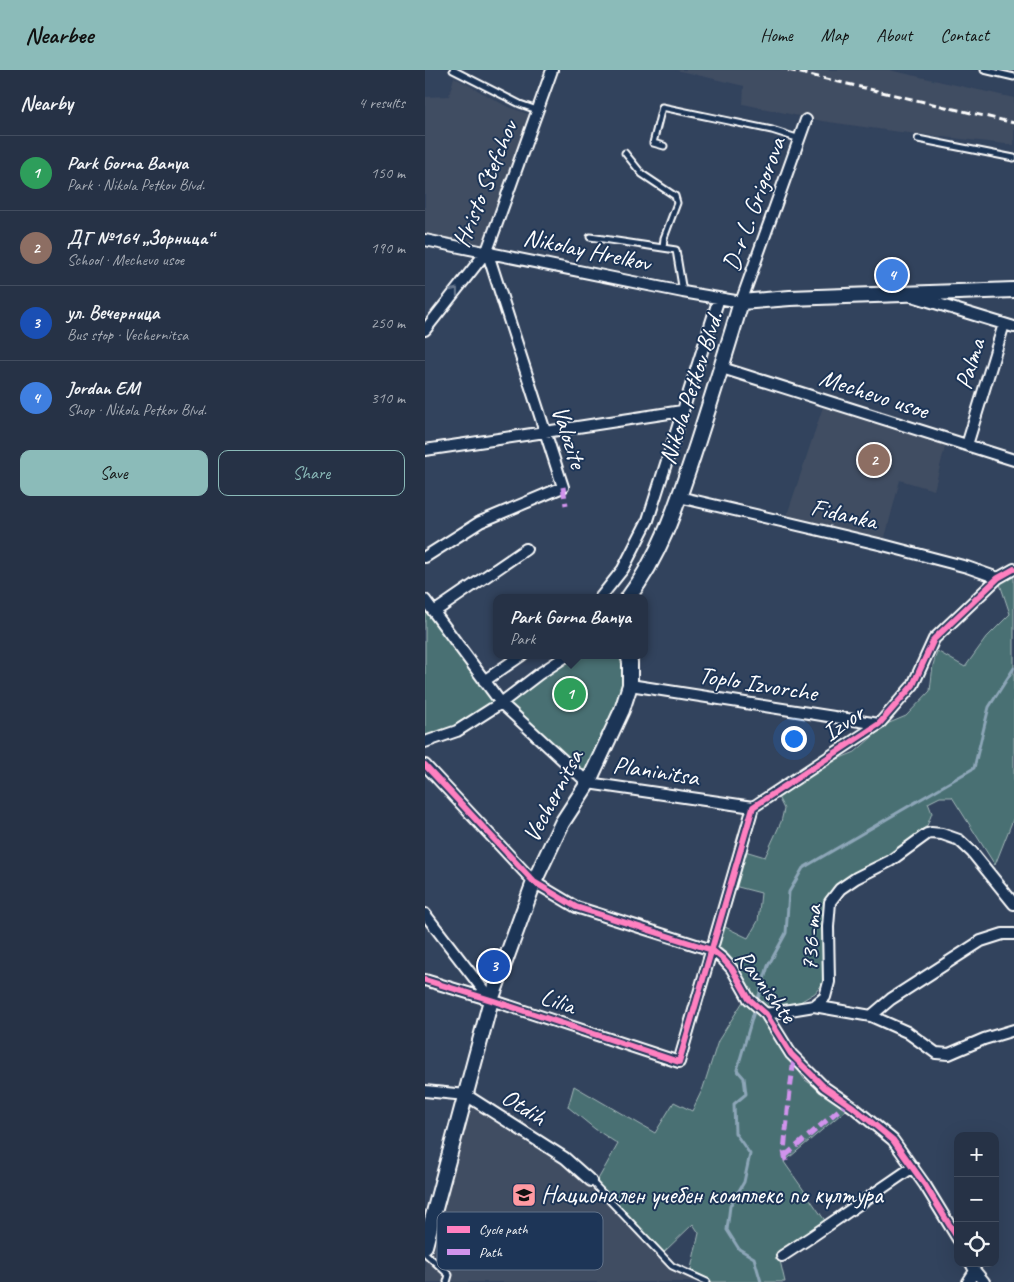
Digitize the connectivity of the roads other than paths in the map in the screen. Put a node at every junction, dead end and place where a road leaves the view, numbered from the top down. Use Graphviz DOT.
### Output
graph roads {
  1 [pos="453,70"];
  2 [pos="553,70"];
  3 [pos="984,70"];
  4 [pos="1014,77"];
  5 [pos="538,110"];
  6 [pos="806,120"];
  7 [pos="800,139"];
  8 [pos="918,139"];
  9 [pos="664,146"];
  10 [pos="625,153"];
  11 [pos="1014,158"];
  12 [pos="590,237"];
  13 [pos="425,240"];
  14 [pos="663,248"];
  15 [pos="487,251"];
  16 [pos="1014,290"];
  17 [pos="683,292"];
  18 [pos="904,294"];
  19 [pos="719,298"];
  20 [pos="741,302"];
  21 [pos="1009,326"];
  22 [pos="425,330"];
  23 [pos="722,368"];
  24 [pos="682,411"];
  25 [pos="545,432"];
  26 [pos="967,445"];
  27 [pos="425,450"];
  28 [pos="1014,460"];
  29 [pos="679,497"];
  30 [pos="526,549"];
  31 [pos="425,556"];
  32 [pos="1014,569"];
  33 [pos="998,578"];
  34 [pos="603,594"];
  35 [pos="631,594"];
  36 [pos="425,600"];
  37 [pos="433,612"];
  38 [pos="517,659"];
  39 [pos="562,659"];
  40 [pos="629,659"];
  41 [pos="484,681"];
  42 [pos="630,686"];
  43 [pos="501,703"];
  44 [pos="879,724"];
  45 [pos="425,742"];
  46 [pos="425,765"];
  47 [pos="588,783"];
  48 [pos="753,808"];
  49 [pos="534,882"];
  50 [pos="1014,904"];
  51 [pos="425,914"];
  52 [pos="1014,934"];
  53 [pos="712,950"];
  54 [pos="425,980"];
  55 [pos="491,1000"];
  56 [pos="814,1006"];
  57 [pos="766,1014"];
  58 [pos="871,1016"];
  59 [pos="1014,1030"];
  60 [pos="425,1091"];
  61 [pos="466,1095"];
  62 [pos="913,1167"];
  63 [pos="591,1181"];
  64 [pos="954,1233"];
  65 [pos="425,1246"];
  66 [pos="425,1253"];
  67 [pos="781,1256"];
  68 [pos="437,1264"];
  69 [pos="973,1267"];
  70 [pos="444,1270"];
  71 [pos="447,1282"];
  72 [pos="707,1282"];
  73 [pos="968,1282"];
  74 [pos="985,1282"];
  1 -- 5 [label="lane"];
  2 -- 5 [label="street, Hristo Stefchov"];
  3 -- 4 [label="lane"];
  5 -- 15 [label="street, Hristo Stefchov"];
  6 -- 7 [label="street, D-r L. Grigorova"];
  7 -- 9 [label="lane"];
  7 -- 20 [label="street, D-r L. Grigorova"];
  8 -- 11 [label="lane"];
  10 -- 14 [label="lane"];
  12 -- 14 [label="lane"];
  13 -- 15 [label="street, Nikolay Hrelkov"];
  14 -- 17 [label="lane"];
  15 -- 17 [label="street, Nikolay Hrelkov"];
  22 -- 15 [label="street, Hristo Stefchov, one-way"];
  15 -- 25 [label="street, Valozite"];
  16 -- 18 [label="street, Nikola Petkov Blvd."];
  17 -- 19 [label="street, Nikolay Hrelkov"];
  18 -- 20 [label="street, Nikola Petkov Blvd."];
  18 -- 21 [label="street"];
  19 -- 20 [label="street, Nikolay Hrelkov"];
  19 -- 24 [label="street, Nikola Petkov Blvd."];
  20 -- 23 [label="street, Nikola Petkov Blvd."];
  21 -- 26 [label="street, Palma"];
  23 -- 26 [label="street, Mechevo usoe"];
  23 -- 29 [label="street, Nikola Petkov Blvd."];
  24 -- 25 [label="street"];
  24 -- 34 [label="street, Nikola Petkov Blvd."];
  25 -- 27 [label="street"];
  25 -- 31 [label="street, Valozite"];
  26 -- 28 [label="street, Mechevo usoe"];
  29 -- 33 [label="street, Fidanka"];
  29 -- 35 [label="street, Nikola Petkov Blvd."];
  30 -- 37 [label="street"];
  32 -- 33 [label="street, Izvor"];
  33 -- 44 [label="street, Izvor"];
  36 -- 37 [label="street, Planinitsa"];
  37 -- 41 [label="street, Planinitsa"];
  38 -- 41 [label="street"];
  39 -- 43 [label="street"];
  40 -- 42 [label="street, Vechernitsa"];
  41 -- 43 [label="street, Planinitsa"];
  42 -- 44 [label="street, Toplo Izvorche"];
  42 -- 47 [label="street, Vechernitsa"];
  43 -- 45 [label="street"];
  43 -- 47 [label="street, Planinitsa"];
  44 -- 48 [label="street, Izvor"];
  46 -- 49 [label="street, Ravnishte"];
  47 -- 48 [label="street, Planinitsa"];
  47 -- 49 [label="street, Vechernitsa"];
  48 -- 53 [label="street"];
  49 -- 53 [label="street, Ravnishte"];
  49 -- 55 [label="street, Vechernitsa"];
  50 -- 56 [label="street, 736-та"];
  51 -- 55 [label="street"];
  52 -- 58 [label="street"];
  53 -- 55 [label="street, Lilia"];
  53 -- 57 [label="street, Ravnishte"];
  54 -- 55 [label="street, Lilia"];
  55 -- 61 [label="street, Vechernitsa"];
  56 -- 57 [label="street"];
  56 -- 58 [label="street"];
  57 -- 62 [label="street, Ravnishte"];
  58 -- 59 [label="street"];
  60 -- 61 [label="street, Otdih"];
  61 -- 63 [label="street, Otdih"];
  61 -- 65 [label="street, Vechernitsa"];
  62 -- 64 [label="street, Ravnishte"];
  62 -- 67 [label="street"];
  63 -- 72 [label="lane"];
  66 -- 68 [label="lane"];
  69 -- 73 [label="street"];
  69 -- 74 [label="street"];
  70 -- 71 [label="lane"];
}
